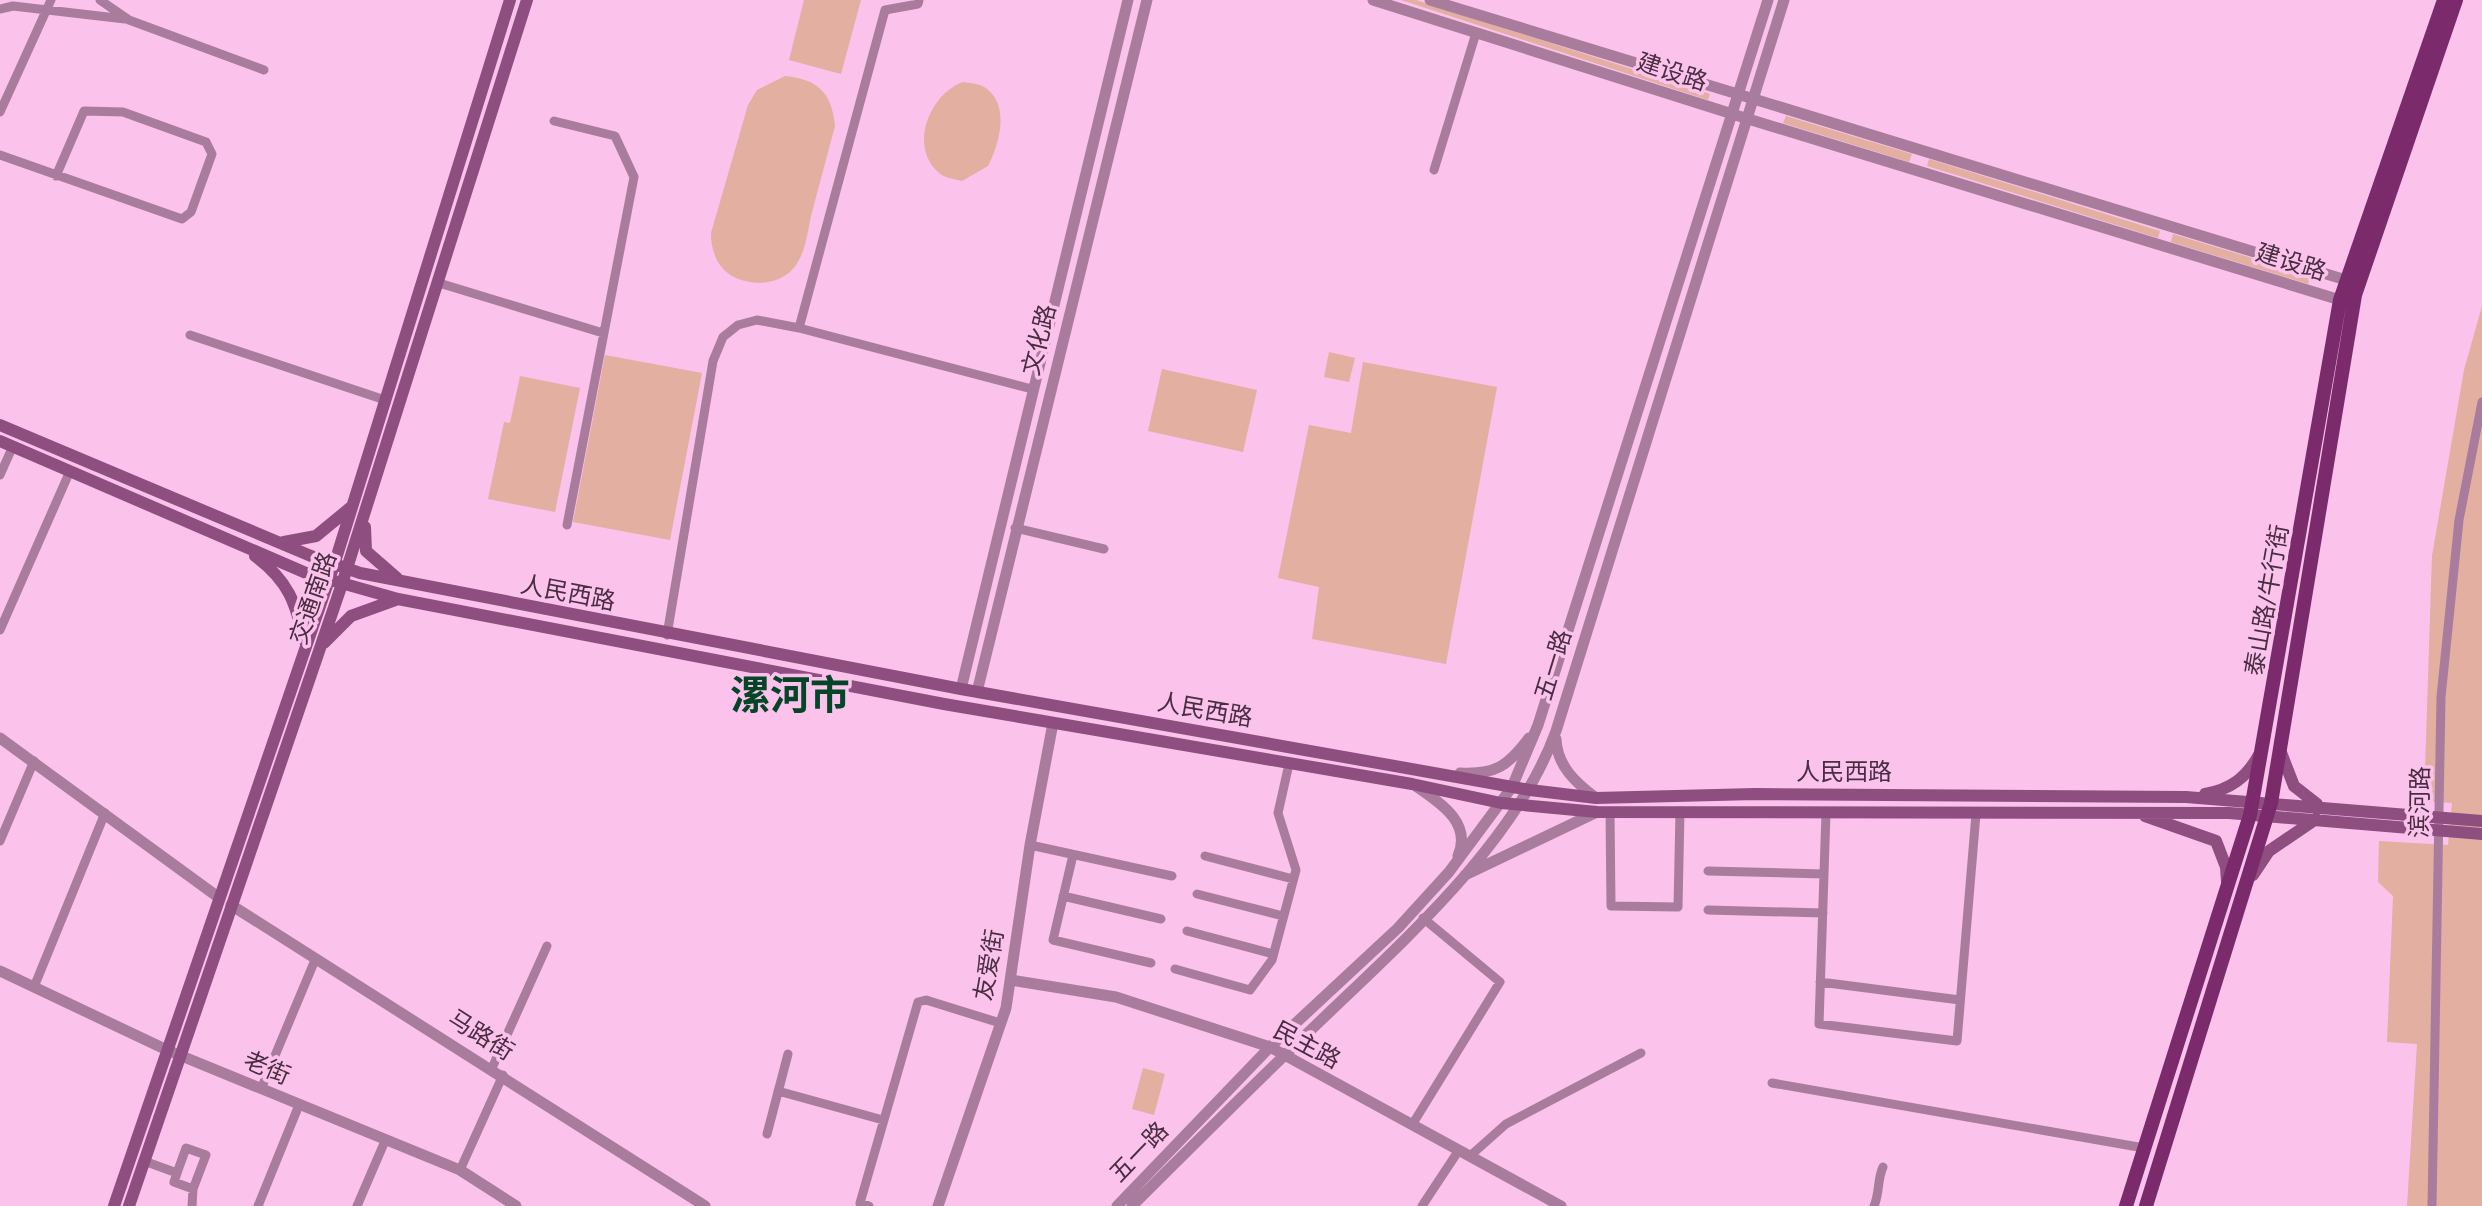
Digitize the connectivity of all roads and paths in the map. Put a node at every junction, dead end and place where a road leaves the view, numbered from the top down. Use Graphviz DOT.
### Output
graph roads {
  1 [pos="100,0"];
  2 [pos="510,0"];
  3 [pos="527,0"];
  4 [pos="919,0"];
  5 [pos="1128,0"];
  6 [pos="1147,0"];
  7 [pos="1373,0"];
  8 [pos="1430,0"];
  9 [pos="1768,0"];
  10 [pos="1784,0"];
  11 [pos="2444,0"];
  12 [pos="2456,0"];
  13 [pos="1394,3"];
  14 [pos="48,5"];
  15 [pos="0,9"];
  16 [pos="129,20"];
  17 [pos="1476,33"];
  18 [pos="264,70"];
  19 [pos="1735,96"];
  20 [pos="1751,101"];
  21 [pos="0,112"];
  22 [pos="1730,113"];
  23 [pos="1745,118"];
  24 [pos="554,121"];
  25 [pos="1922,152"];
  26 [pos="0,155"];
  27 [pos="1434,170"];
  28 [pos="1917,171"];
  29 [pos="56,176"];
  30 [pos="2168,227"];
  31 [pos="2163,246"];
  32 [pos="2346,280"];
  33 [pos="439,283"];
  34 [pos="2355,295"];
  35 [pos="2340,300"];
  36 [pos="799,328"];
  37 [pos="603,333"];
  38 [pos="190,335"];
  39 [pos="1032,389"];
  40 [pos="385,400"];
  41 [pos="2482,402"];
  42 [pos="0,425"];
  43 [pos="6,444"];
  44 [pos="70,471"];
  45 [pos="0,475"];
  46 [pos="359,508"];
  47 [pos="567,525"];
  48 [pos="1015,528"];
  49 [pos="236,542"];
  50 [pos="279,542"];
  51 [pos="1104,549"];
  52 [pos="340,567"];
  53 [pos="328,580"];
  54 [pos="403,583"];
  55 [pos="342,584"];
  56 [pos="398,599"];
  57 [pos="0,630"];
  58 [pos="667,635"];
  59 [pos="313,646"];
  60 [pos="964,672"];
  61 [pos="981,676"];
  62 [pos="961,689"];
  63 [pos="977,692"];
  64 [pos="1053,723"];
  65 [pos="1538,725"];
  66 [pos="1556,731"];
  67 [pos="0,738"];
  68 [pos="2264,745"];
  69 [pos="2280,750"];
  70 [pos="34,761"];
  71 [pos="1289,764"];
  72 [pos="1430,771"];
  73 [pos="1412,784"];
  74 [pos="1512,787"];
  75 [pos="1530,790"];
  76 [pos="2186,797"];
  77 [pos="1596,798"];
  78 [pos="1501,803"];
  79 [pos="1521,806"];
  80 [pos="2251,808"];
  81 [pos="2269,810"];
  82 [pos="1680,811"];
  83 [pos="1604,812"];
  84 [pos="2131,812"];
  85 [pos="2318,812"];
  86 [pos="105,813"];
  87 [pos="1826,813"];
  88 [pos="1976,814"];
  89 [pos="2482,821"];
  90 [pos="2440,824"];
  91 [pos="2482,834"];
  92 [pos="0,841"];
  93 [pos="1030,845"];
  94 [pos="1073,855"];
  95 [pos="1205,856"];
  96 [pos="1708,871"];
  97 [pos="1824,874"];
  98 [pos="1455,875"];
  99 [pos="1172,876"];
  100 [pos="1293,879"];
  101 [pos="2227,887"];
  102 [pos="2246,889"];
  103 [pos="1197,894"];
  104 [pos="1063,896"];
  105 [pos="218,897"];
  106 [pos="231,905"];
  107 [pos="1708,910"];
  108 [pos="1823,913"];
  109 [pos="1283,916"];
  110 [pos="1423,918"];
  111 [pos="1161,919"];
  112 [pos="1187,931"];
  113 [pos="547,946"];
  114 [pos="1273,954"];
  115 [pos="315,960"];
  116 [pos="1151,963"];
  117 [pos="1175,969"];
  118 [pos="0,971"];
  119 [pos="1011,980"];
  120 [pos="1820,982"];
  121 [pos="34,987"];
  122 [pos="1960,1000"];
  123 [pos="1000,1023"];
  124 [pos="1270,1047"];
  125 [pos="167,1050"];
  126 [pos="1641,1053"];
  127 [pos="788,1054"];
  128 [pos="180,1055"];
  129 [pos="1283,1056"];
  130 [pos="492,1068"];
  131 [pos="503,1075"];
  132 [pos="1772,1083"];
  133 [pos="261,1089"];
  134 [pos="778,1091"];
  135 [pos="299,1105"];
  136 [pos="883,1120"];
  137 [pos="1412,1125"];
  138 [pos="767,1134"];
  139 [pos="385,1141"];
  140 [pos="2144,1148"];
  141 [pos="1459,1150"];
  142 [pos="1470,1156"];
  143 [pos="144,1161"];
  144 [pos="1883,1167"];
  145 [pos="460,1170"];
  146 [pos="177,1173"];
  147 [pos="193,1189"];
  148 [pos="862,1205"];
  149 [pos="1556,1205"];
  150 [pos="114,1206"];
  151 [pos="129,1206"];
  152 [pos="192,1206"];
  153 [pos="258,1206"];
  154 [pos="357,1206"];
  155 [pos="516,1206"];
  156 [pos="705,1206"];
  157 [pos="938,1206"];
  158 [pos="1117,1206"];
  159 [pos="1132,1206"];
  160 [pos="1422,1206"];
  161 [pos="1874,1206"];
  162 [pos="2126,1206"];
  163 [pos="2146,1206"];
  164 [pos="2432,1206"];
  1 -- 16 [label="street"];
  2 -- 40 [label="main road, 交通南路"];
  3 -- 33 [label="main road, 交通南路"];
  4 -- 36 [label="street"];
  5 -- 39 [label="street, 文化路"];
  6 -- 48 [label="street, 文化路"];
  7 -- 13 [label="street, 建设路"];
  8 -- 19 [label="street, 建设路"];
  9 -- 19 [label="street, 五一路"];
  10 -- 20 [label="street, 五一路"];
  11 -- 32 [label="main road, 泰山路/牛行街"];
  12 -- 34 [label="main road, 泰山路/牛行街"];
  13 -- 17 [label="street, 建设路"];
  14 -- 15 [label="street"];
  14 -- 16 [label="street"];
  14 -- 21 [label="street"];
  16 -- 18 [label="street"];
  17 -- 22 [label="street, 建设路"];
  17 -- 27 [label="street"];
  19 -- 20 [label="street, 建设路"];
  19 -- 22 [label="street, 五一路"];
  20 -- 23 [label="street, 五一路"];
  20 -- 25 [label="street, 建设路"];
  22 -- 23 [label="street, 建设路"];
  22 -- 65 [label="street, 五一路"];
  23 -- 28 [label="street, 建设路"];
  23 -- 66 [label="street, 五一路"];
  24 -- 37 [label="street"];
  25 -- 28 [label="street"];
  25 -- 30 [label="street, 建设路"];
  26 -- 29 [label="street"];
  28 -- 31 [label="street, 建设路"];
  29 -- 29 [label="street"];
  30 -- 31 [label="street"];
  30 -- 32 [label="street, 建设路"];
  31 -- 35 [label="street, 建设路"];
  32 -- 34 [label="street, 建设路"];
  32 -- 35 [label="main road, 泰山路/牛行街"];
  33 -- 37 [label="street"];
  33 -- 46 [label="main road, 交通南路"];
  34 -- 35 [label="street, 建设路"];
  34 -- 69 [label="main road, 泰山路/牛行街"];
  35 -- 68 [label="main road, 泰山路/牛行街"];
  36 -- 39 [label="street"];
  36 -- 58 [label="street"];
  37 -- 47 [label="street"];
  38 -- 40 [label="street"];
  39 -- 60 [label="street, 文化路"];
  40 -- 46 [label="main road, 交通南路"];
  41 -- 90 [label="street, 滨河路"];
  42 -- 50 [label="main road, 人民西路"];
  43 -- 44 [label="main road, 人民西路"];
  43 -- 45 [label="street"];
  44 -- 49 [label="main road, 人民西路"];
  44 -- 57 [label="street"];
  46 -- 50 [label="main road"];
  46 -- 52 [label="main road, 交通南路"];
  46 -- 54 [label="main road"];
  48 -- 51 [label="street"];
  48 -- 61 [label="street, 文化路"];
  49 -- 53 [label="main road, 人民西路"];
  49 -- 59 [label="main road"];
  50 -- 52 [label="main road, 人民西路"];
  52 -- 53 [label="main road, 交通南路"];
  52 -- 54 [label="main road, 人民西路"];
  52 -- 55 [label="main road, 交通南路"];
  53 -- 55 [label="main road, 人民西路"];
  53 -- 59 [label="main road, 交通南路"];
  54 -- 58 [label="main road, 人民西路"];
  55 -- 56 [label="main road, 人民西路"];
  55 -- 59 [label="main road, 交通南路"];
  56 -- 59 [label="main road"];
  56 -- 64 [label="main road, 人民西路"];
  58 -- 62 [label="main road, 人民西路"];
  59 -- 105 [label="main road, 交通南路"];
  59 -- 106 [label="main road, 交通南路"];
  60 -- 61 [label="street"];
  60 -- 62 [label="street, 文化路"];
  61 -- 63 [label="street, 文化路"];
  62 -- 63 [label="main road, 人民西路"];
  63 -- 72 [label="main road, 人民西路"];
  64 -- 71 [label="main road, 人民西路"];
  64 -- 93 [label="street, 友爱街"];
  65 -- 72 [label="street"];
  65 -- 74 [label="street, 五一路"];
  66 -- 75 [label="street, 五一路"];
  66 -- 77 [label="street"];
  67 -- 70 [label="street"];
  68 -- 76 [label="main road"];
  68 -- 80 [label="main road, 泰山路/牛行街"];
  69 -- 81 [label="main road, 泰山路/牛行街"];
  69 -- 85 [label="main road"];
  70 -- 86 [label="street"];
  70 -- 92 [label="street"];
  71 -- 73 [label="main road, 人民西路"];
  71 -- 100 [label="street"];
  72 -- 74 [label="main road, 人民西路"];
  73 -- 78 [label="main road, 人民西路"];
  73 -- 98 [label="street"];
  74 -- 75 [label="main road, 人民西路"];
  74 -- 78 [label="street, 五一路"];
  75 -- 77 [label="main road, 人民西路"];
  75 -- 79 [label="street, 五一路"];
  76 -- 77 [label="main road, 人民西路"];
  76 -- 80 [label="main road, 人民西路"];
  78 -- 79 [label="main road, 人民西路"];
  78 -- 98 [label="street, 五一路"];
  79 -- 83 [label="main road, 人民西路"];
  79 -- 98 [label="street, 五一路"];
  80 -- 81 [label="main road, 人民西路"];
  80 -- 84 [label="main road, 人民西路"];
  80 -- 101 [label="main road, 泰山路/牛行街"];
  81 -- 85 [label="main road, 人民西路"];
  81 -- 102 [label="main road, 泰山路/牛行街"];
  82 -- 83 [label="main road, 人民西路"];
  82 -- 83 [label="street"];
  82 -- 87 [label="main road, 人民西路"];
  83 -- 98 [label="street"];
  84 -- 88 [label="main road, 人民西路"];
  84 -- 101 [label="main road"];
  85 -- 90 [label="main road, 人民西路"];
  85 -- 102 [label="main road"];
  86 -- 105 [label="street"];
  86 -- 121 [label="street"];
  87 -- 88 [label="main road, 人民西路"];
  87 -- 97 [label="street"];
  88 -- 122 [label="street"];
  89 -- 90 [label="main road"];
  90 -- 91 [label="main road"];
  90 -- 164 [label="street, 滨河路"];
  93 -- 94 [label="street"];
  93 -- 119 [label="street, 友爱街"];
  94 -- 99 [label="street"];
  94 -- 104 [label="street"];
  95 -- 100 [label="street"];
  96 -- 97 [label="street"];
  97 -- 108 [label="street"];
  98 -- 110 [label="street, 五一路"];
  98 -- 124 [label="street, 五一路"];
  100 -- 109 [label="street"];
  101 -- 140 [label="main road, 泰山路/牛行街"];
  102 -- 163 [label="main road, 泰山路/牛行街"];
  103 -- 109 [label="street"];
  104 -- 111 [label="street"];
  104 -- 116 [label="street"];
  105 -- 125 [label="main road, 交通南路"];
  106 -- 115 [label="street, 马路街"];
  106 -- 128 [label="main road, 交通南路"];
  107 -- 108 [label="street"];
  108 -- 120 [label="street"];
  109 -- 114 [label="street"];
  110 -- 129 [label="street, 五一路"];
  110 -- 137 [label="street"];
  112 -- 114 [label="street"];
  113 -- 130 [label="street"];
  114 -- 117 [label="street"];
  115 -- 130 [label="street, 马路街"];
  115 -- 133 [label="street"];
  118 -- 121 [label="street, 老街"];
  119 -- 123 [label="street, 友爱街"];
  119 -- 124 [label="street, 民主路"];
  120 -- 122 [label="street"];
  120 -- 122 [label="street"];
  121 -- 125 [label="street, 老街"];
  123 -- 136 [label="street"];
  123 -- 157 [label="street, 友爱街"];
  124 -- 129 [label="street, 民主路"];
  124 -- 158 [label="street, 五一路"];
  125 -- 128 [label="street, 老街"];
  125 -- 150 [label="main road, 交通南路"];
  126 -- 142 [label="street"];
  127 -- 134 [label="street"];
  128 -- 133 [label="street, 老街"];
  128 -- 143 [label="main road, 交通南路"];
  129 -- 137 [label="street, 民主路"];
  129 -- 159 [label="street, 五一路"];
  130 -- 131 [label="street, 马路街"];
  131 -- 145 [label="street"];
  131 -- 156 [label="street, 马路街"];
  132 -- 140 [label="street"];
  133 -- 135 [label="street, 老街"];
  134 -- 136 [label="street"];
  134 -- 138 [label="street"];
  135 -- 139 [label="street, 老街"];
  135 -- 153 [label="street"];
  136 -- 148 [label="street"];
  137 -- 141 [label="street, 民主路"];
  139 -- 145 [label="street, 老街"];
  139 -- 154 [label="street"];
  140 -- 162 [label="main road, 泰山路/牛行街"];
  141 -- 142 [label="street, 民主路"];
  141 -- 160 [label="street"];
  142 -- 149 [label="street, 民主路"];
  143 -- 146 [label="street"];
  143 -- 151 [label="main road, 交通南路"];
  144 -- 161 [label="street"];
  145 -- 155 [label="street, 老街"];
  146 -- 147 [label="street"];
  146 -- 147 [label="street"];
  147 -- 152 [label="street"];
}
